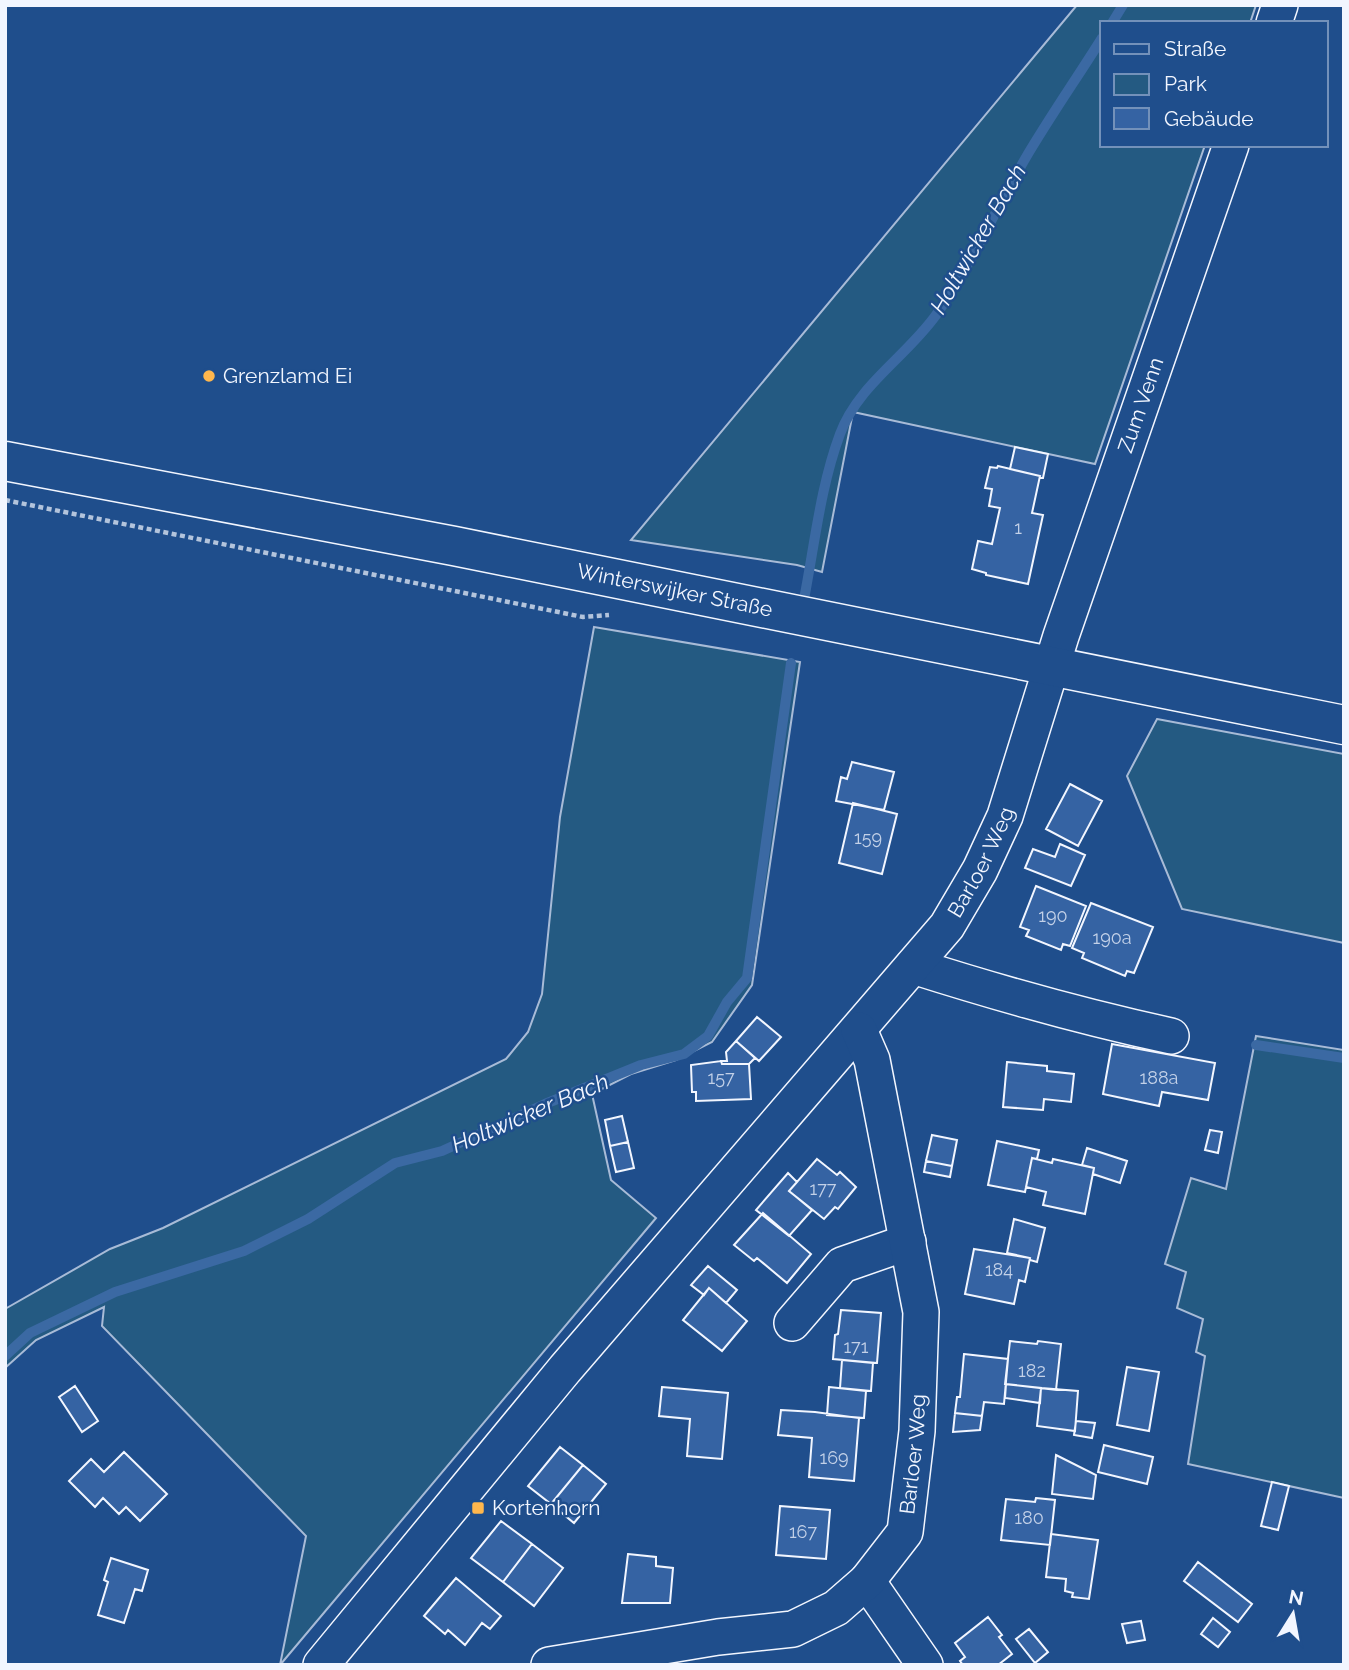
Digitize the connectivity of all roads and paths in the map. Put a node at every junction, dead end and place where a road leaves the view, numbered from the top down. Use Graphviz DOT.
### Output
graph roads {
  1 [pos="1230,147"];
  2 [pos="5,461"];
  3 [pos="1051,666"];
  4 [pos="1344,725"];
  5 [pos="913,966"];
  6 [pos="859,1030"];
  7 [pos="1171,1036"];
  8 [pos="908,1242"];
  9 [pos="792,1323"];
  10 [pos="867,1581"];
  11 [pos="321,1665"];
  12 [pos="549,1665"];
  13 [pos="925,1665"];
  1 -- 3 [label="street, Zum Venn"];
  2 -- 3 [label="main road, Winterswijker Straße"];
  3 -- 4 [label="main road, Winterswijker Straße"];
  3 -- 5 [label="street, Barloer Weg"];
  5 -- 6 [label="street, Barloer Weg"];
  5 -- 7 [label="street"];
  6 -- 8 [label="street, Barloer Weg"];
  6 -- 11 [label="street, Barloer Weg"];
  8 -- 9 [label="street"];
  8 -- 10 [label="street, Barloer Weg"];
  10 -- 12 [label="street, Barloer Weg"];
  10 -- 13 [label="street"];
}
